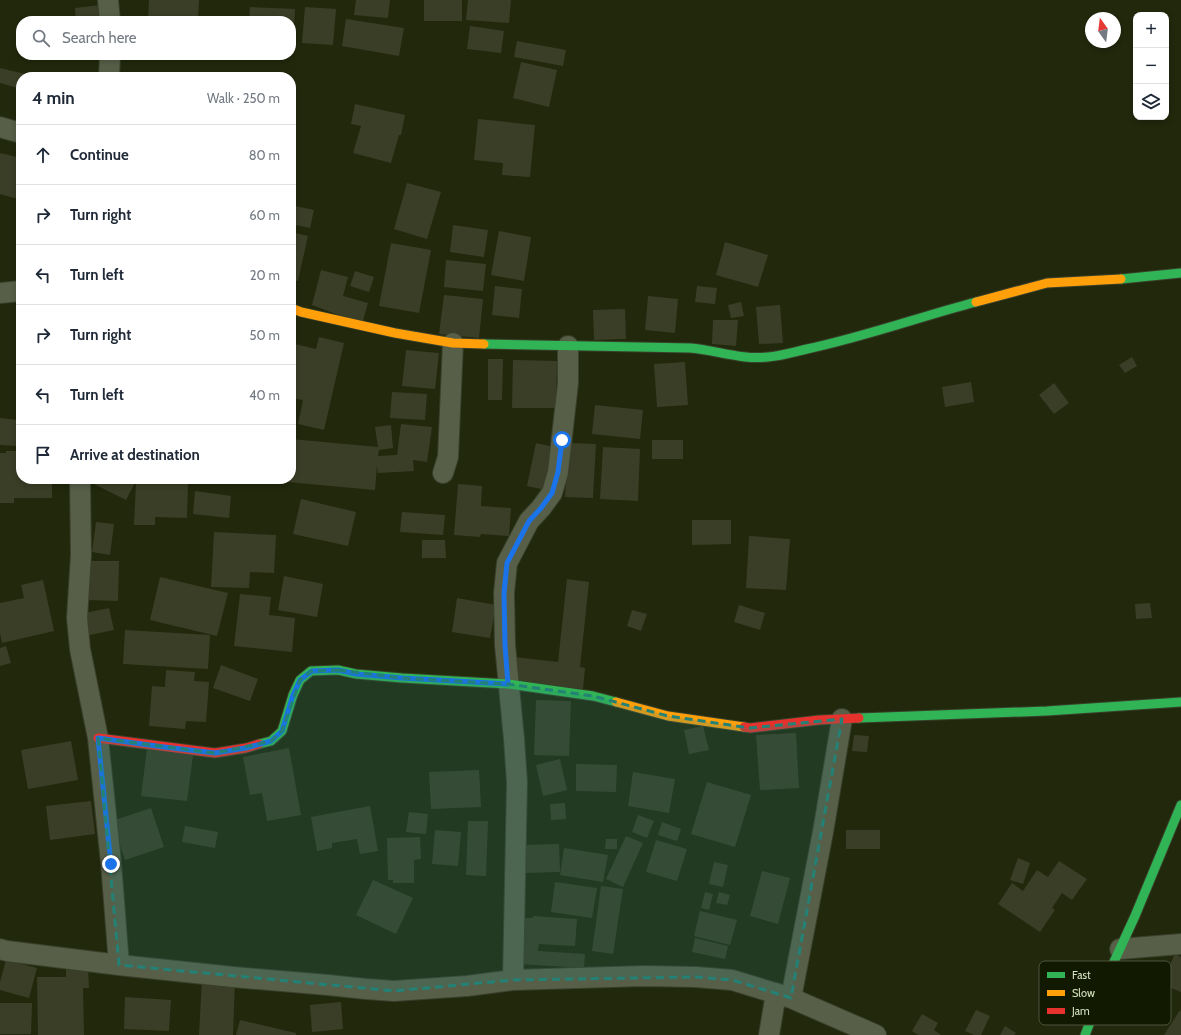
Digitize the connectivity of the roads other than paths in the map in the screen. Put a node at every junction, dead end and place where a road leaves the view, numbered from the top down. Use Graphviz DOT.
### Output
graph roads {
  1 [pos="108,0"];
  2 [pos="110,16"];
  3 [pos="110,60"];
  4 [pos="109,72"];
  5 [pos="0,127"];
  6 [pos="16,132"];
  7 [pos="1181,273"];
  8 [pos="16,291"];
  9 [pos="0,293"];
  10 [pos="296,310"];
  11 [pos="453,343"];
  12 [pos="568,346"];
  13 [pos="443,473"];
  14 [pos="80,484"];
  15 [pos="508,684"];
  16 [pos="1181,702"];
  17 [pos="842,719"];
  18 [pos="98,738"];
  19 [pos="1181,805"];
  20 [pos="1181,944"];
  21 [pos="1120,949"];
  22 [pos="2,955"];
  23 [pos="1114,961"];
  24 [pos="119,965"];
  25 [pos="513,980"];
  26 [pos="784,996"];
  27 [pos="1088,1025"];
  28 [pos="769,1035"];
  29 [pos="876,1035"];
  30 [pos="1084,1035"];
  1 -- 2 [label="street"];
  3 -- 4 [label="street"];
  5 -- 6 [label="street"];
  7 -- 12 [label="street"];
  8 -- 9 [label="street"];
  10 -- 11 [label="street"];
  11 -- 12 [label="street"];
  11 -- 13 [label="street"];
  12 -- 15 [label="street"];
  14 -- 18 [label="street"];
  15 -- 17 [label="street"];
  15 -- 18 [label="street"];
  15 -- 25 [label="street"];
  16 -- 17 [label="street"];
  17 -- 26 [label="street"];
  18 -- 24 [label="street"];
  19 -- 21 [label="street"];
  20 -- 21 [label="street"];
  21 -- 23 [label="street"];
  22 -- 24 [label="street"];
  24 -- 25 [label="street"];
  25 -- 26 [label="street"];
  26 -- 28 [label="street"];
  26 -- 29 [label="street"];
  27 -- 30 [label="street"];
}
